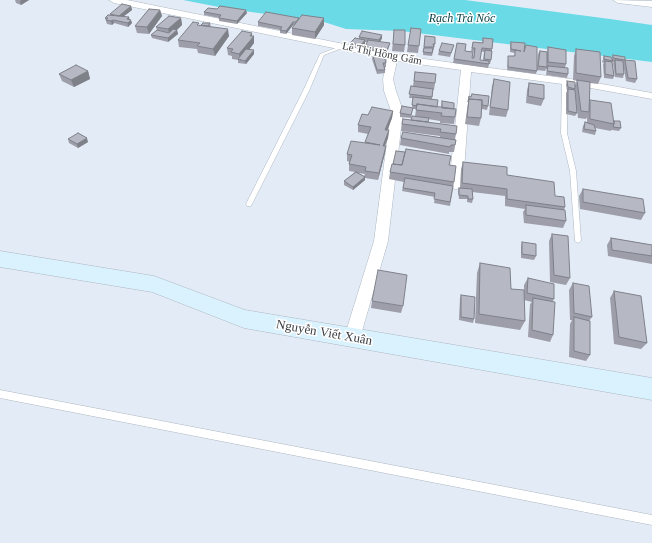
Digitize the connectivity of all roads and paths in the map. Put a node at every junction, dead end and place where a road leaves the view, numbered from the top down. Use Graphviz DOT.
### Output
graph roads {
  1 [pos="114,0"];
  2 [pos="618,0"];
  3 [pos="652,4"];
  4 [pos="343,47"];
  5 [pos="393,57"];
  6 [pos="466,68"];
  7 [pos="565,82"];
  8 [pos="652,96"];
  9 [pos="456,185"];
  10 [pos="249,204"];
  11 [pos="578,241"];
  12 [pos="0,259"];
  13 [pos="352,338"];
  14 [pos="652,389"];
  15 [pos="0,394"];
  16 [pos="652,520"];
  1 -- 4 [label="street, Lê Thị Hồng Gấm"];
  2 -- 3 [label="street"];
  4 -- 5 [label="street, Lê Thị Hồng Gấm"];
  4 -- 10 [label="lane"];
  5 -- 6 [label="street, Lê Thị Hồng Gấm"];
  5 -- 13 [label="street"];
  6 -- 7 [label="street, Lê Thị Hồng Gấm"];
  6 -- 9 [label="street"];
  7 -- 8 [label="street, Lê Thị Hồng Gấm"];
  7 -- 11 [label="lane"];
  12 -- 13 [label="street, Nguyễn Viết Xuân"];
  13 -- 14 [label="street, Nguyễn Viết Xuân"];
  15 -- 16 [label="lane"];
}
